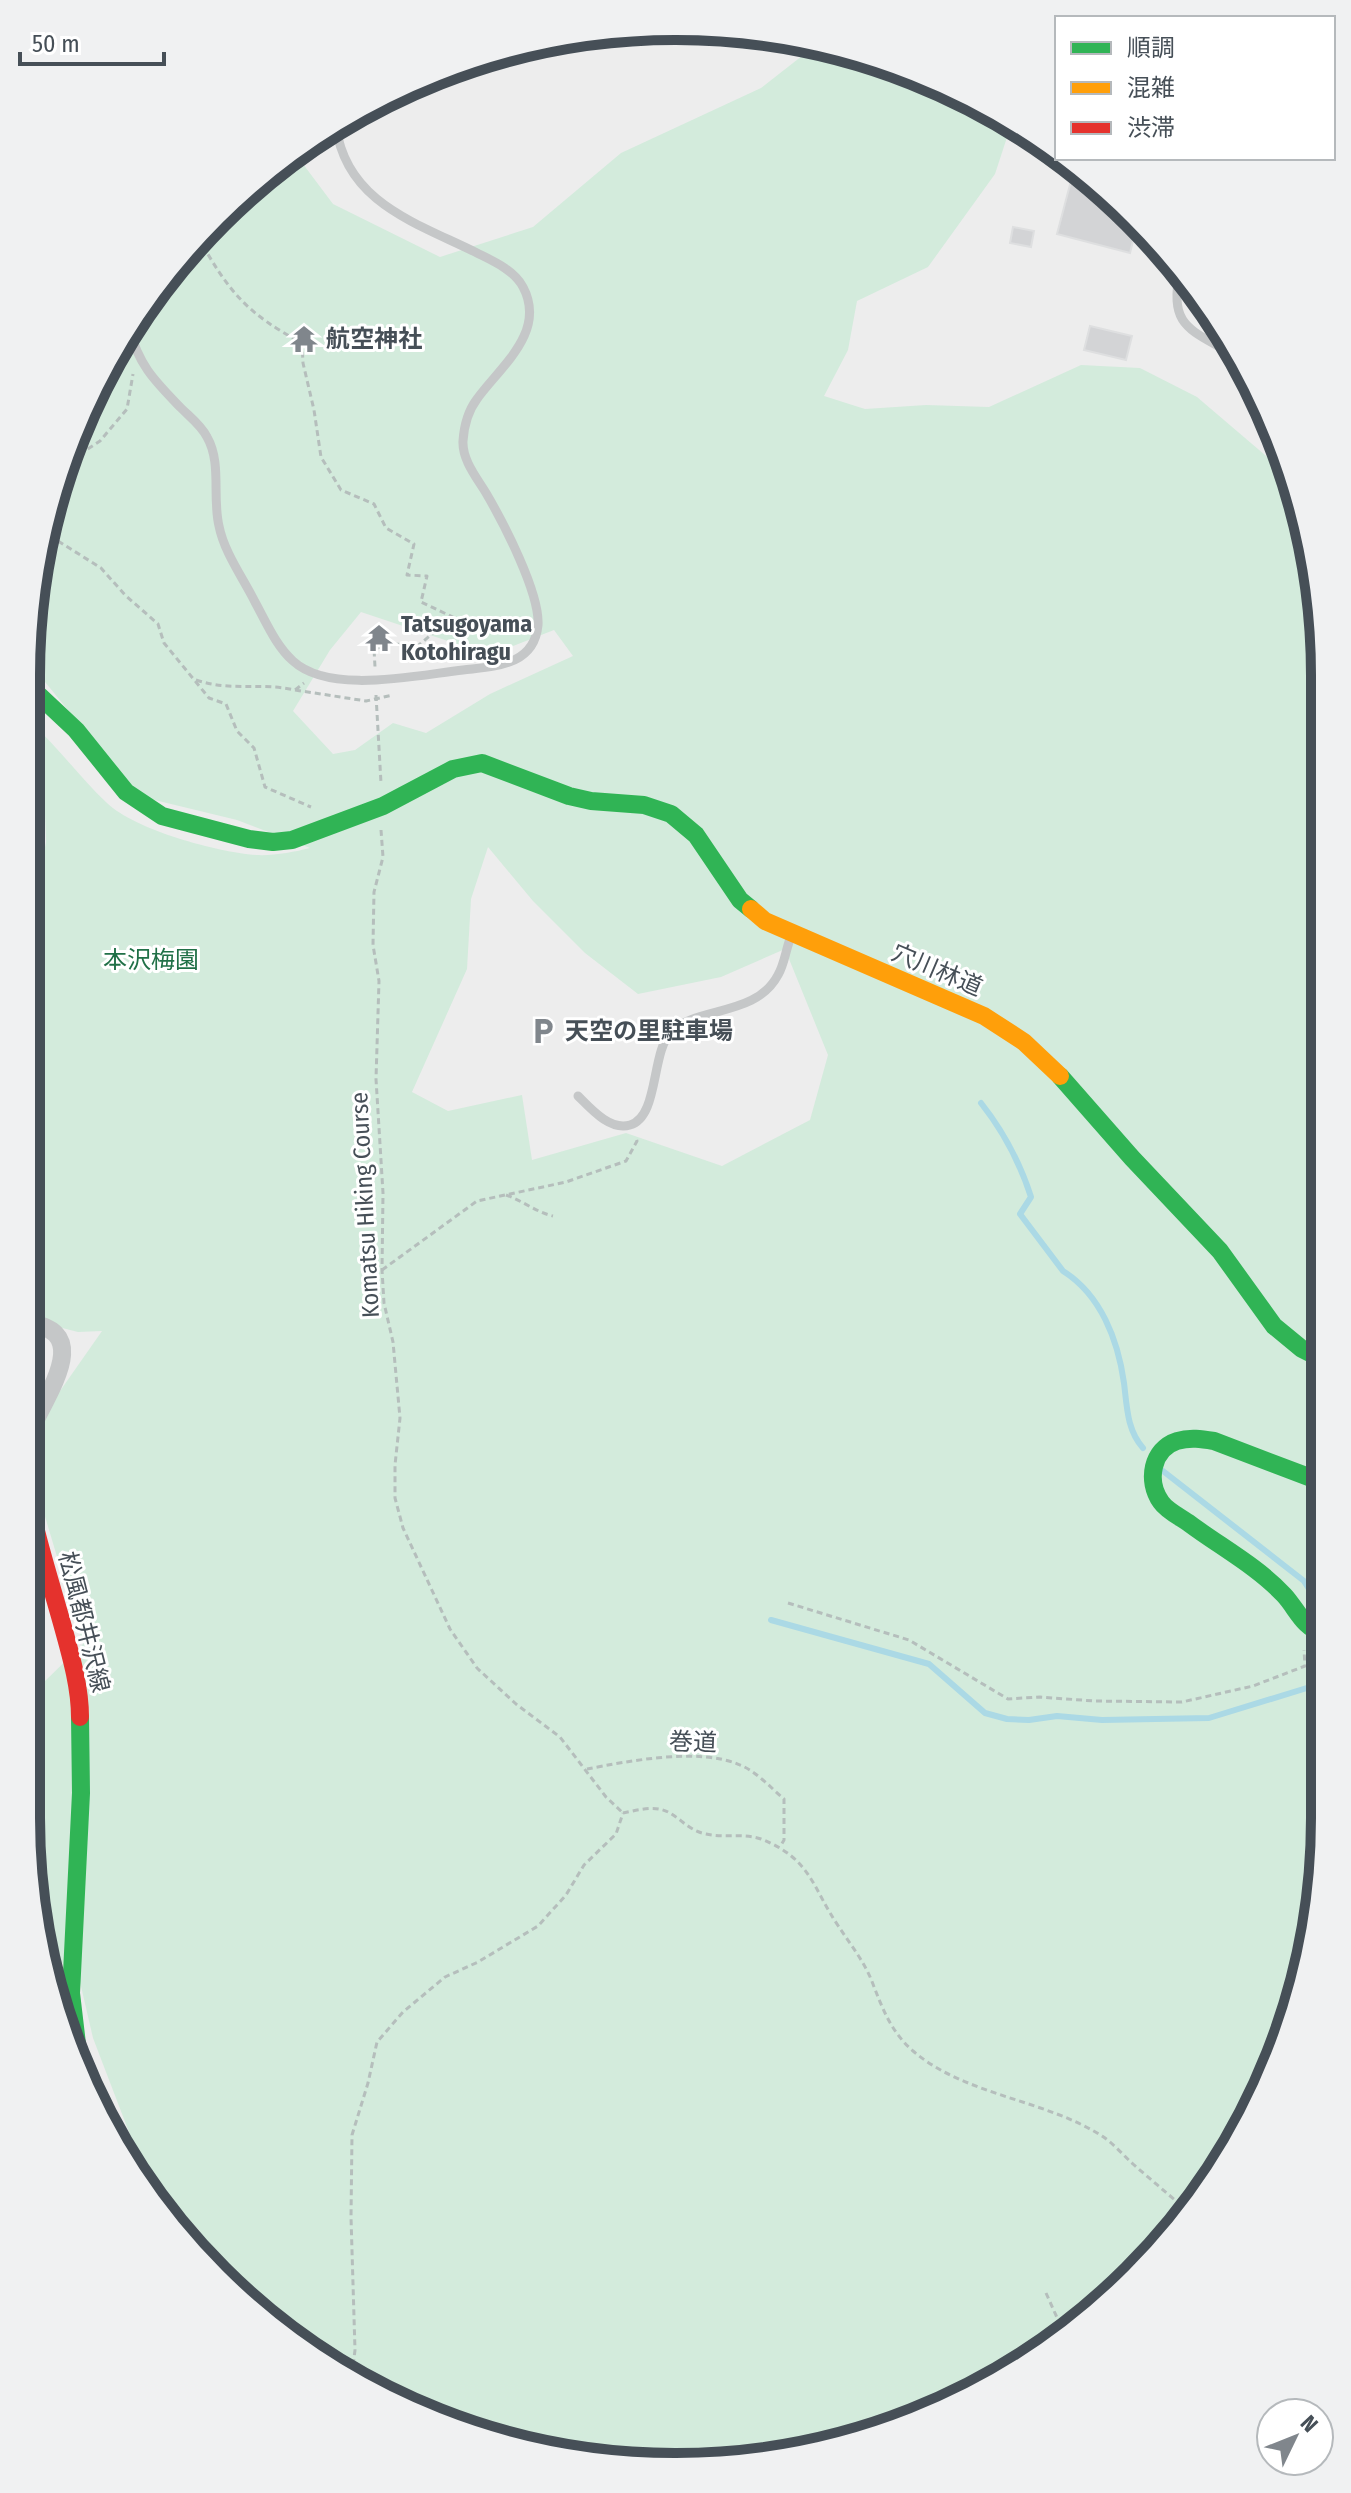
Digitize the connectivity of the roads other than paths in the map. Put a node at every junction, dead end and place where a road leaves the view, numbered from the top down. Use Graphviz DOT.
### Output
graph roads {
  1 [pos="337,138"];
  2 [pos="1177,285"];
  3 [pos="133,344"];
  4 [pos="1219,347"];
  5 [pos="40,696"];
  6 [pos="792,934"];
  7 [pos="578,1096"];
  8 [pos="40,1324"];
  9 [pos="1311,1355"];
  10 [pos="40,1411"];
  11 [pos="1311,1478"];
  12 [pos="40,1545"];
  13 [pos="1311,1628"];
  14 [pos="75,2024"];
  1 -- 3 [label="lane"];
  2 -- 4 [label="lane"];
  5 -- 6 [label="street, 穴川林道"];
  6 -- 7 [label="lane"];
  6 -- 9 [label="street, 穴川林道"];
  8 -- 10 [label="street"];
  11 -- 13 [label="street"];
  12 -- 14 [label="street, 松風都井沢線"];
}
